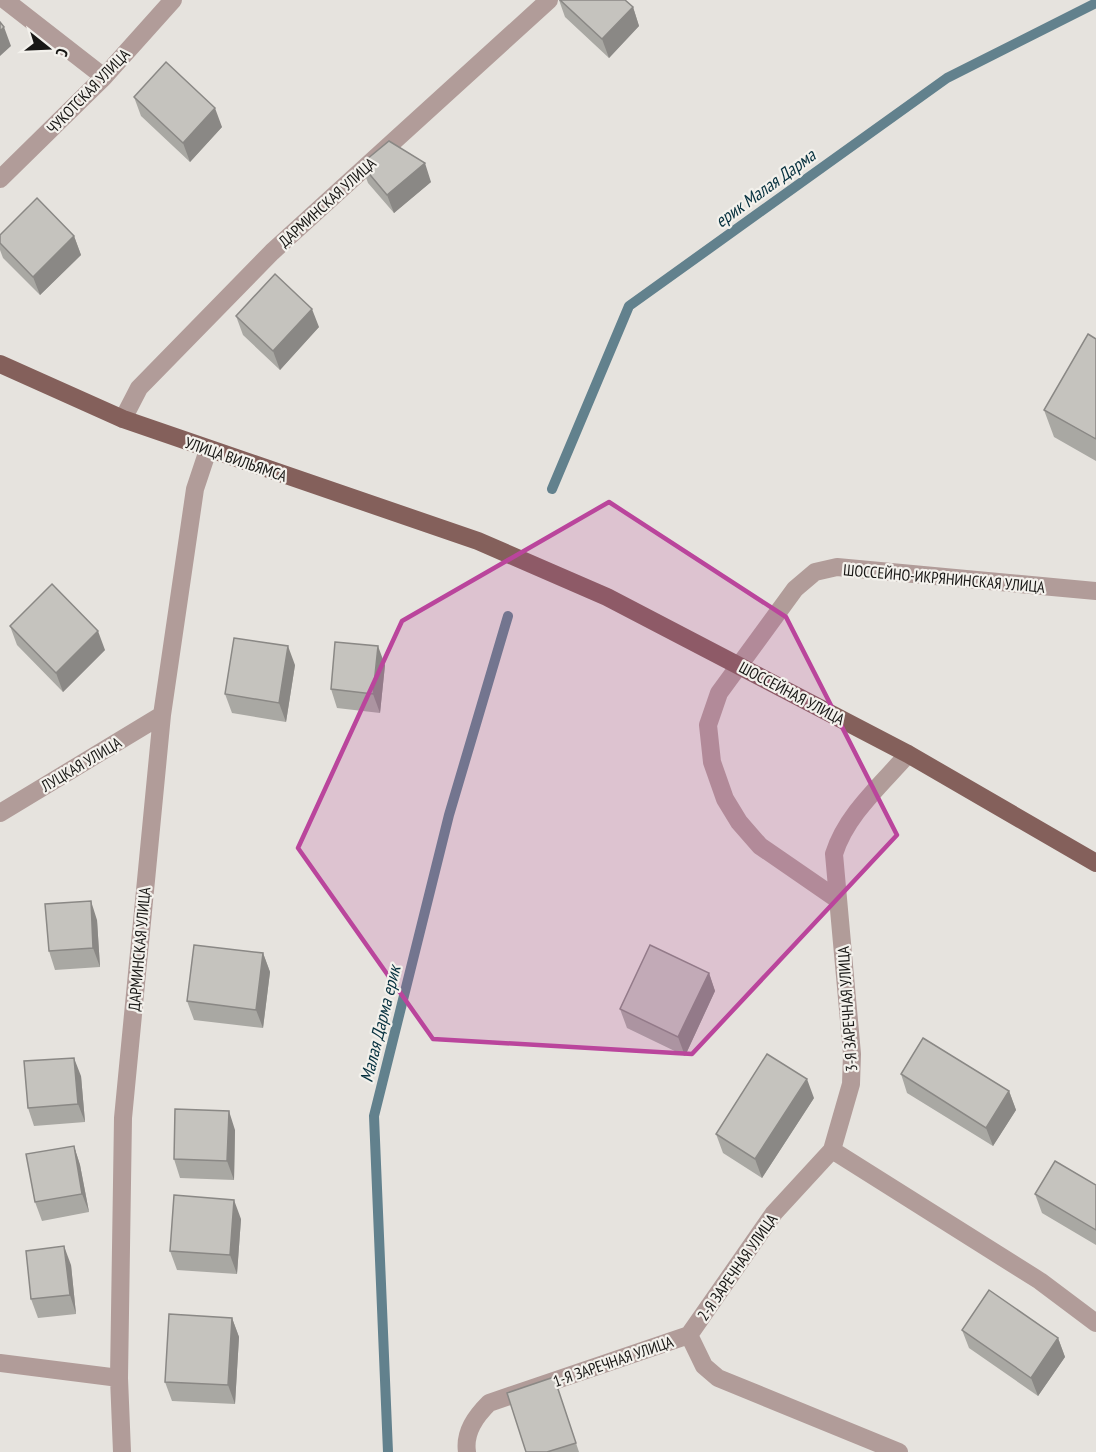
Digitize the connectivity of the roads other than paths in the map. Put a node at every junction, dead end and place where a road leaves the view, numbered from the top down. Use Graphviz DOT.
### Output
graph roads {
  1 [pos="5,0"];
  2 [pos="173,0"];
  3 [pos="549,0"];
  4 [pos="104,77"];
  5 [pos="0,179"];
  6 [pos="0,364"];
  7 [pos="123,419"];
  8 [pos="208,450"];
  9 [pos="478,541"];
  10 [pos="1096,591"];
  11 [pos="738,664"];
  12 [pos="162,715"];
  13 [pos="908,754"];
  14 [pos="0,813"];
  15 [pos="1096,863"];
  16 [pos="837,899"];
  17 [pos="832,1150"];
  18 [pos="1096,1323"];
  19 [pos="689,1335"];
  20 [pos="0,1363"];
  21 [pos="119,1378"];
  22 [pos="122,1452"];
  23 [pos="466,1452"];
  24 [pos="899,1452"];
  1 -- 4 [label="street"];
  2 -- 4 [label="street, ЧУКОТСКАЯ УЛИЦА"];
  3 -- 7 [label="street, ДАРМИНСКАЯ УЛИЦА"];
  4 -- 5 [label="street, ЧУКОТСКАЯ УЛИЦА"];
  6 -- 7 [label="main road, УЛИЦА ВИЛЬЯМСА"];
  7 -- 8 [label="main road, УЛИЦА ВИЛЬЯМСА"];
  8 -- 9 [label="main road, УЛИЦА ВИЛЬЯМСА"];
  8 -- 12 [label="street, ДАРМИНСКАЯ УЛИЦА"];
  9 -- 11 [label="main road, ШОССЕЙНАЯ УЛИЦА"];
  10 -- 11 [label="street, ШОССЕЙНО-ИКРЯНИНСКАЯ УЛИЦА"];
  11 -- 13 [label="main road, ШОССЕЙНАЯ УЛИЦА"];
  11 -- 16 [label="street, ШОССЕЙНО-ИКРЯНИНСКАЯ УЛИЦА"];
  12 -- 14 [label="street, ЛУЦКАЯ УЛИЦА"];
  12 -- 21 [label="street, ДАРМИНСКАЯ УЛИЦА"];
  13 -- 15 [label="main road, ШОССЕЙНАЯ УЛИЦА"];
  13 -- 16 [label="street, 3-Я ЗАРЕЧНАЯ УЛИЦА"];
  16 -- 17 [label="street, 3-Я ЗАРЕЧНАЯ УЛИЦА"];
  17 -- 18 [label="street"];
  17 -- 19 [label="street, 2-Я ЗАРЕЧНАЯ УЛИЦА"];
  19 -- 23 [label="street, 1-Я ЗАРЕЧНАЯ УЛИЦА"];
  19 -- 24 [label="street, 2-Я ЗАРЕЧНАЯ УЛИЦА"];
  20 -- 21 [label="street"];
  21 -- 22 [label="street, ДАРМИНСКАЯ УЛИЦА"];
}
